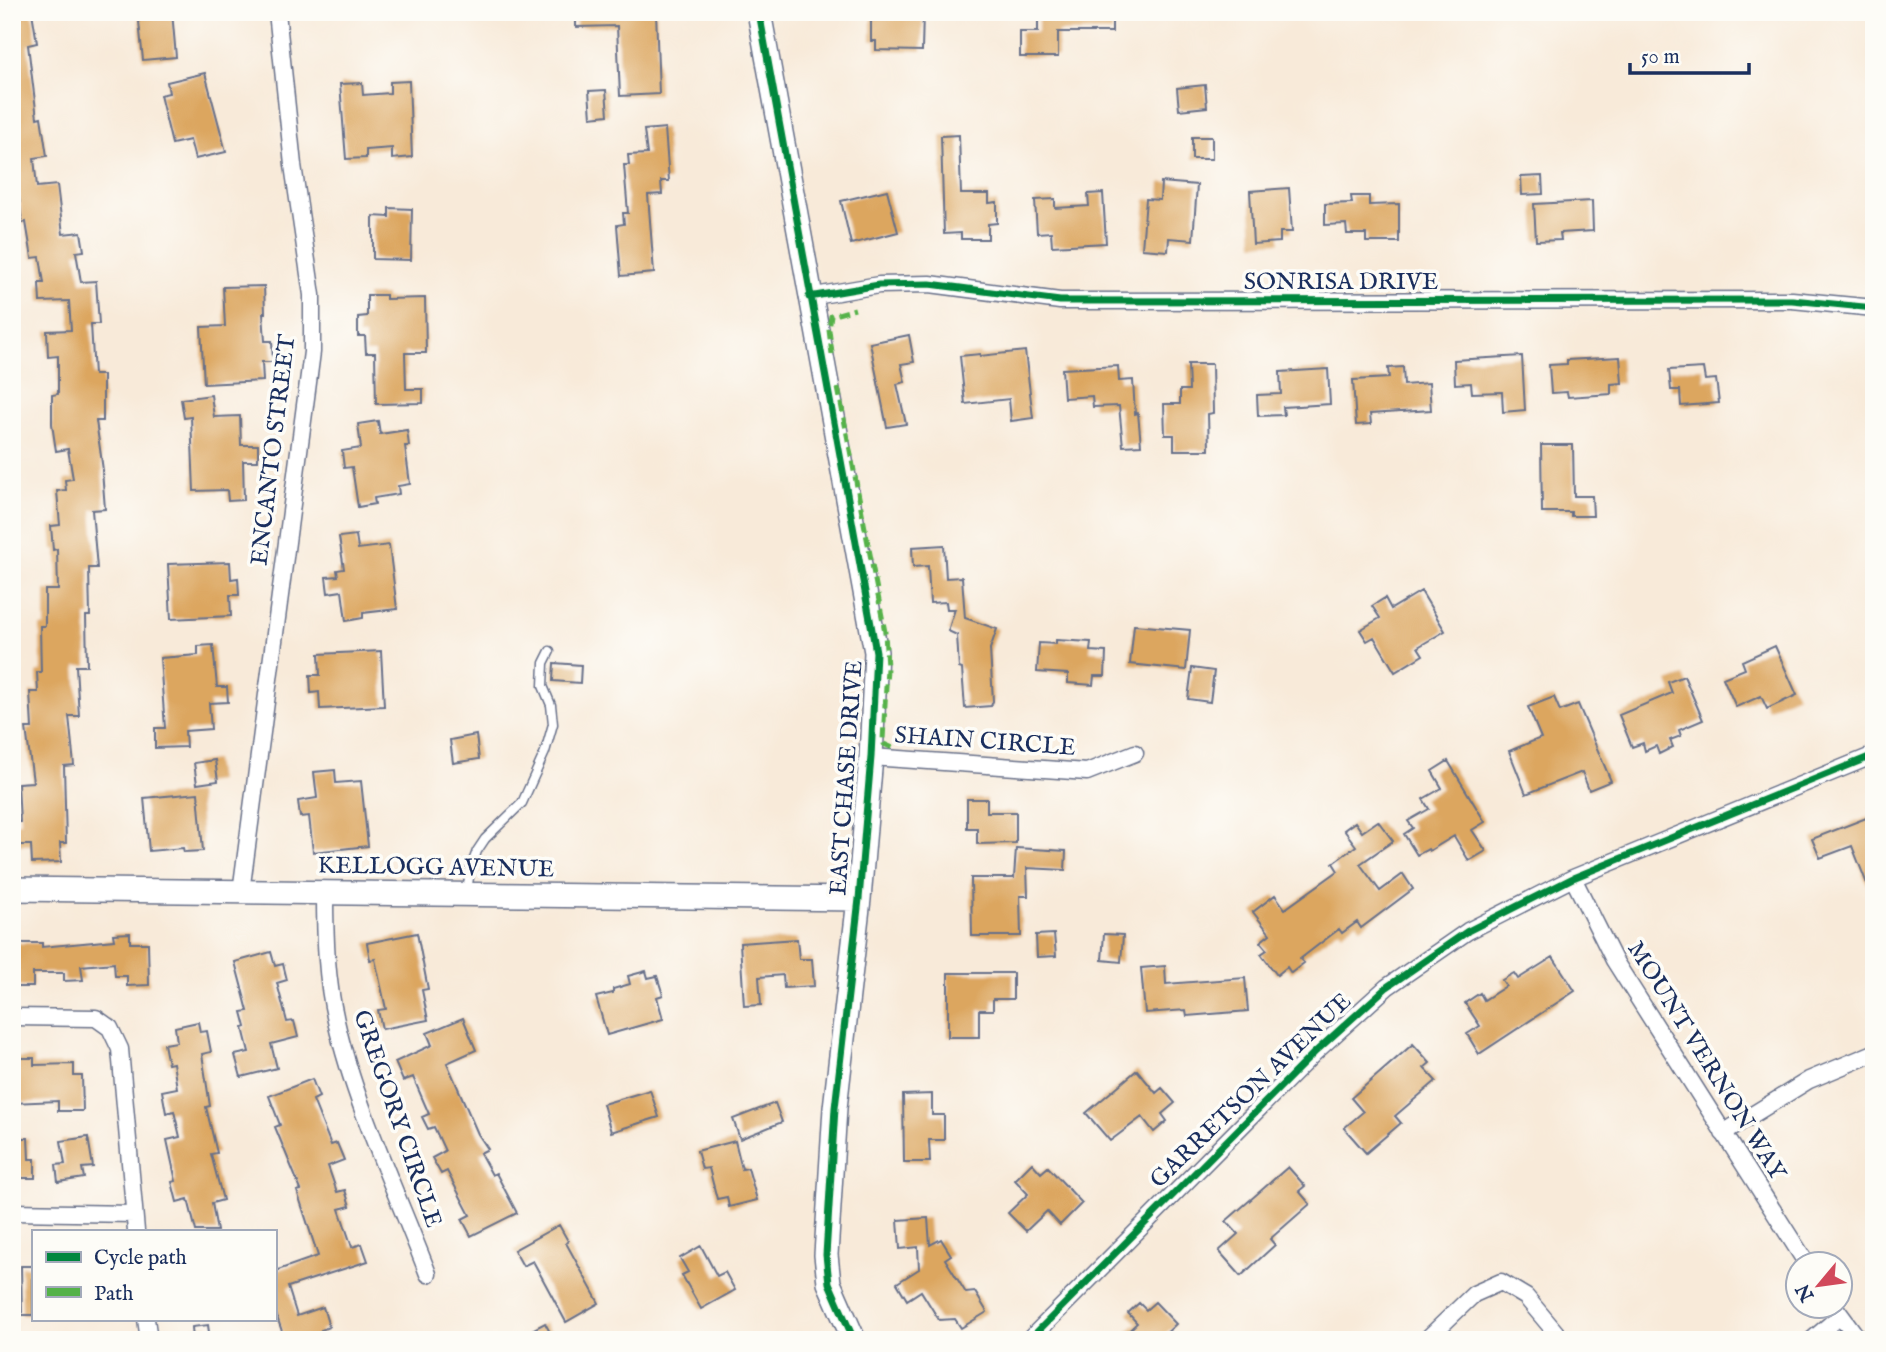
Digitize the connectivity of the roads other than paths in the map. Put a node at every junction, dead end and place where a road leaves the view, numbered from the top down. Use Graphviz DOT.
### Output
graph roads {
  1 [pos="277,12"];
  2 [pos="759,12"];
  3 [pos="809,296"];
  4 [pos="1874,308"];
  5 [pos="550,651"];
  6 [pos="1135,753"];
  7 [pos="1874,755"];
  8 [pos="871,757"];
  9 [pos="1573,878"];
  10 [pos="12,889"];
  11 [pos="241,892"];
  12 [pos="325,893"];
  13 [pos="467,894"];
  14 [pos="859,899"];
  15 [pos="12,1017"];
  16 [pos="1874,1053"];
  17 [pos="1723,1133"];
  18 [pos="12,1212"];
  19 [pos="134,1214"];
  20 [pos="136,1230"];
  21 [pos="1797,1250"];
  22 [pos="428,1274"];
  23 [pos="146,1320"];
  24 [pos="1829,1320"];
  25 [pos="1844,1320"];
  26 [pos="149,1340"];
  27 [pos="854,1340"];
  28 [pos="1030,1340"];
  29 [pos="1426,1340"];
  30 [pos="1562,1340"];
  31 [pos="1812,1340"];
  32 [pos="1859,1340"];
  1 -- 11 [label="street, ENCANTO STREET"];
  2 -- 3 [label="street, EAST CHASE DRIVE"];
  3 -- 4 [label="street, SONRISA DRIVE"];
  3 -- 8 [label="street, EAST CHASE DRIVE"];
  5 -- 13 [label="lane"];
  6 -- 8 [label="street, SHAIN CIRCLE"];
  7 -- 9 [label="street, GARRETSON AVENUE"];
  8 -- 14 [label="street, EAST CHASE DRIVE"];
  9 -- 17 [label="street, MOUNT VERNON WAY"];
  9 -- 28 [label="street, GARRETSON AVENUE"];
  10 -- 11 [label="street, KELLOGG AVENUE"];
  11 -- 12 [label="street, KELLOGG AVENUE"];
  12 -- 13 [label="street, KELLOGG AVENUE"];
  12 -- 22 [label="street, GREGORY CIRCLE"];
  13 -- 14 [label="street, KELLOGG AVENUE"];
  14 -- 27 [label="street, EAST CHASE DRIVE"];
  15 -- 19 [label="street"];
  16 -- 17 [label="street"];
  17 -- 21 [label="street, MOUNT VERNON WAY"];
  18 -- 19 [label="street"];
  19 -- 20 [label="street"];
  23 -- 26 [label="street"];
  24 -- 31 [label="street"];
  25 -- 32 [label="street"];
  29 -- 30 [label="street"];
}
